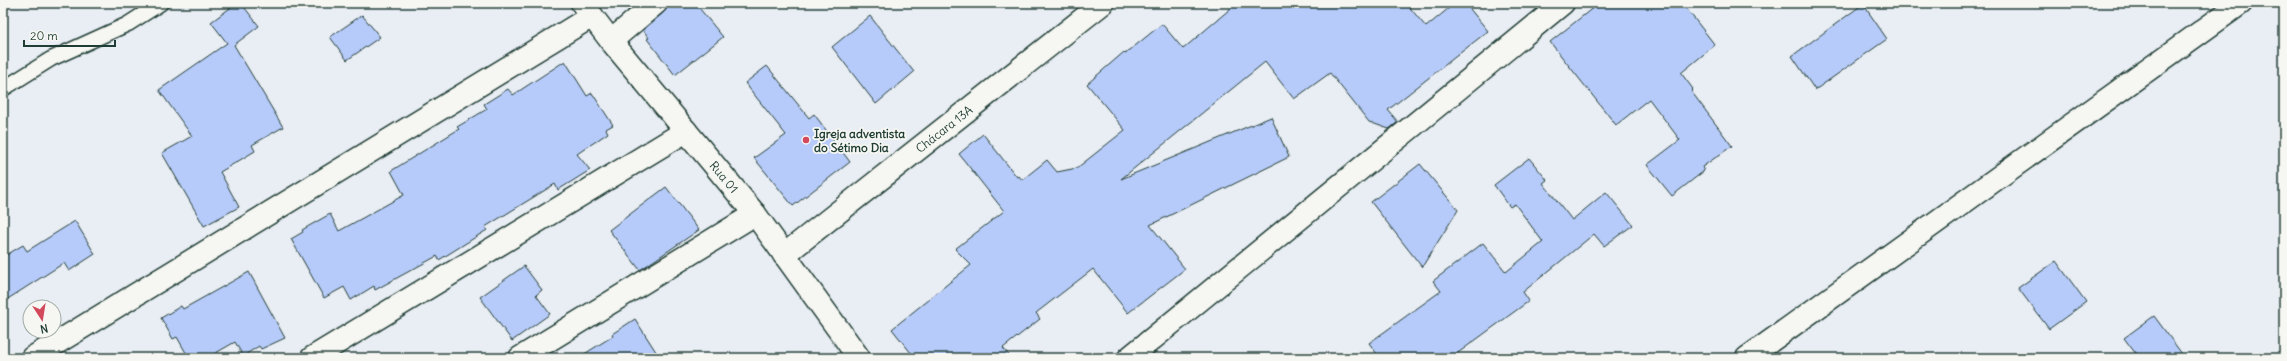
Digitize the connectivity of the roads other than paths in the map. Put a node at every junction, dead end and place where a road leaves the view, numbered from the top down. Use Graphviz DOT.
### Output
graph roads {
  1 [pos="161,3"];
  2 [pos="656,3"];
  3 [pos="1103,3"];
  4 [pos="1563,3"];
  5 [pos="2241,3"];
  6 [pos="587,10"];
  7 [pos="611,41"];
  8 [pos="3,89"];
  9 [pos="686,131"];
  10 [pos="755,214"];
  11 [pos="784,255"];
  12 [pos="32,358"];
  13 [pos="312,358"];
  14 [pos="520,358"];
  15 [pos="859,358"];
  16 [pos="1129,358"];
  17 [pos="1747,358"];
  1 -- 8 [label="lane"];
  2 -- 7 [label="street"];
  3 -- 11 [label="street, Chácara 13A"];
  4 -- 16 [label="street"];
  5 -- 17 [label="street"];
  6 -- 7 [label="street, Rua 01"];
  6 -- 12 [label="street"];
  7 -- 9 [label="street, Rua 01"];
  9 -- 10 [label="street, Rua 01"];
  9 -- 13 [label="street"];
  10 -- 11 [label="street, Rua 01"];
  10 -- 14 [label="street"];
  11 -- 15 [label="street, Rua 01"];
}
